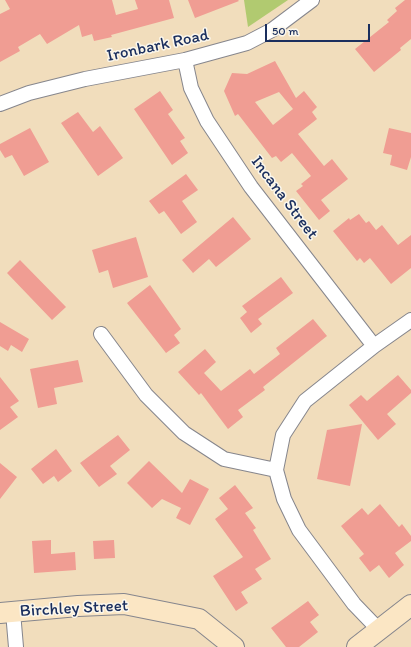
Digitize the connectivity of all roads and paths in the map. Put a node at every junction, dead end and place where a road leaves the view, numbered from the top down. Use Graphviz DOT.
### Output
graph roads {
  1 [pos="312,0"];
  2 [pos="185,60"];
  3 [pos="0,104"];
  4 [pos="411,320"];
  5 [pos="101,334"];
  6 [pos="374,346"];
  7 [pos="276,470"];
  8 [pos="411,605"];
  9 [pos="6,613"];
  10 [pos="379,630"];
  11 [pos="16,647"];
  12 [pos="234,647"];
  13 [pos="357,647"];
  1 -- 2 [label="street, Ironbark Road"];
  2 -- 3 [label="street, Ironbark Road"];
  2 -- 6 [label="street, Incana Street"];
  4 -- 6 [label="street"];
  5 -- 7 [label="street"];
  6 -- 7 [label="street"];
  7 -- 10 [label="street"];
  8 -- 10 [label="street"];
  9 -- 11 [label="street"];
  9 -- 12 [label="street, Birchley Street"];
  10 -- 13 [label="street"];
}
